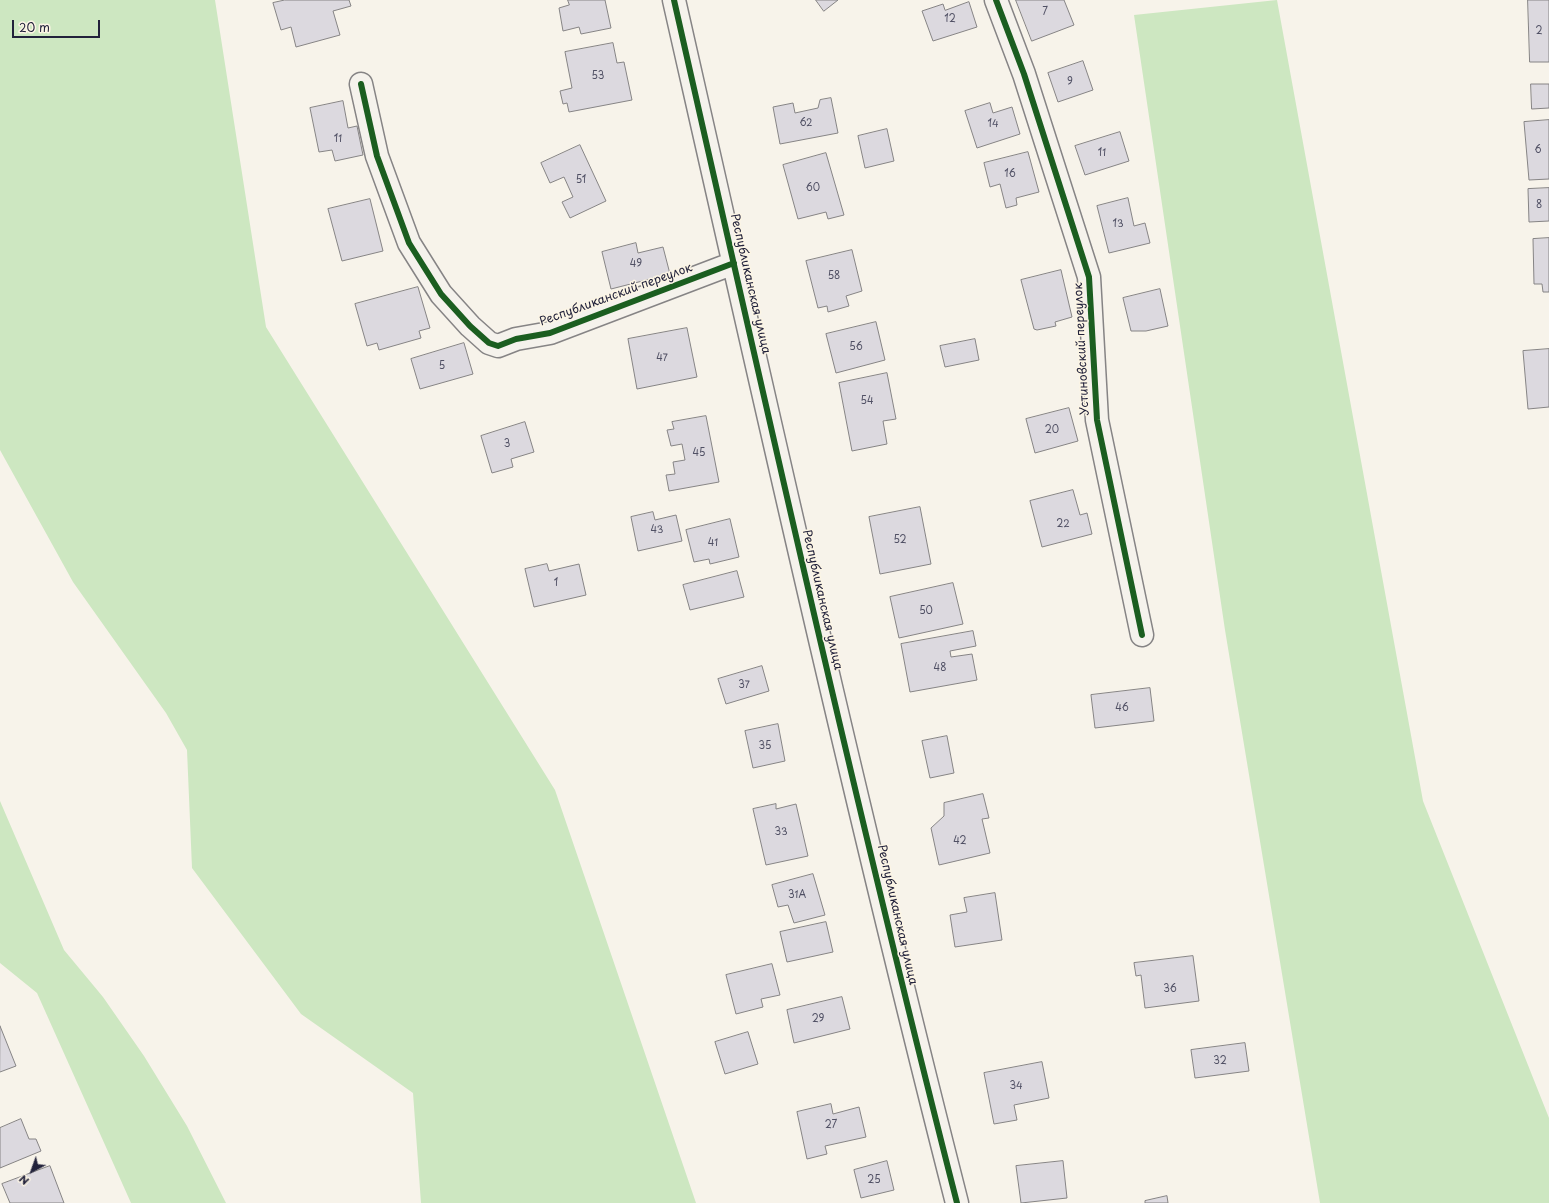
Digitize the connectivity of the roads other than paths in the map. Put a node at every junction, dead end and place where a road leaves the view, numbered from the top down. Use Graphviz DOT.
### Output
graph roads {
  1 [pos="674,0"];
  2 [pos="996,0"];
  3 [pos="361,84"];
  4 [pos="734,263"];
  5 [pos="1142,635"];
  6 [pos="957,1203"];
  1 -- 4 [label="street, Республиканская улица"];
  2 -- 5 [label="street, Устиновский переулок"];
  3 -- 4 [label="street, Республиканский переулок"];
  4 -- 6 [label="street, Республиканская улица"];
}
